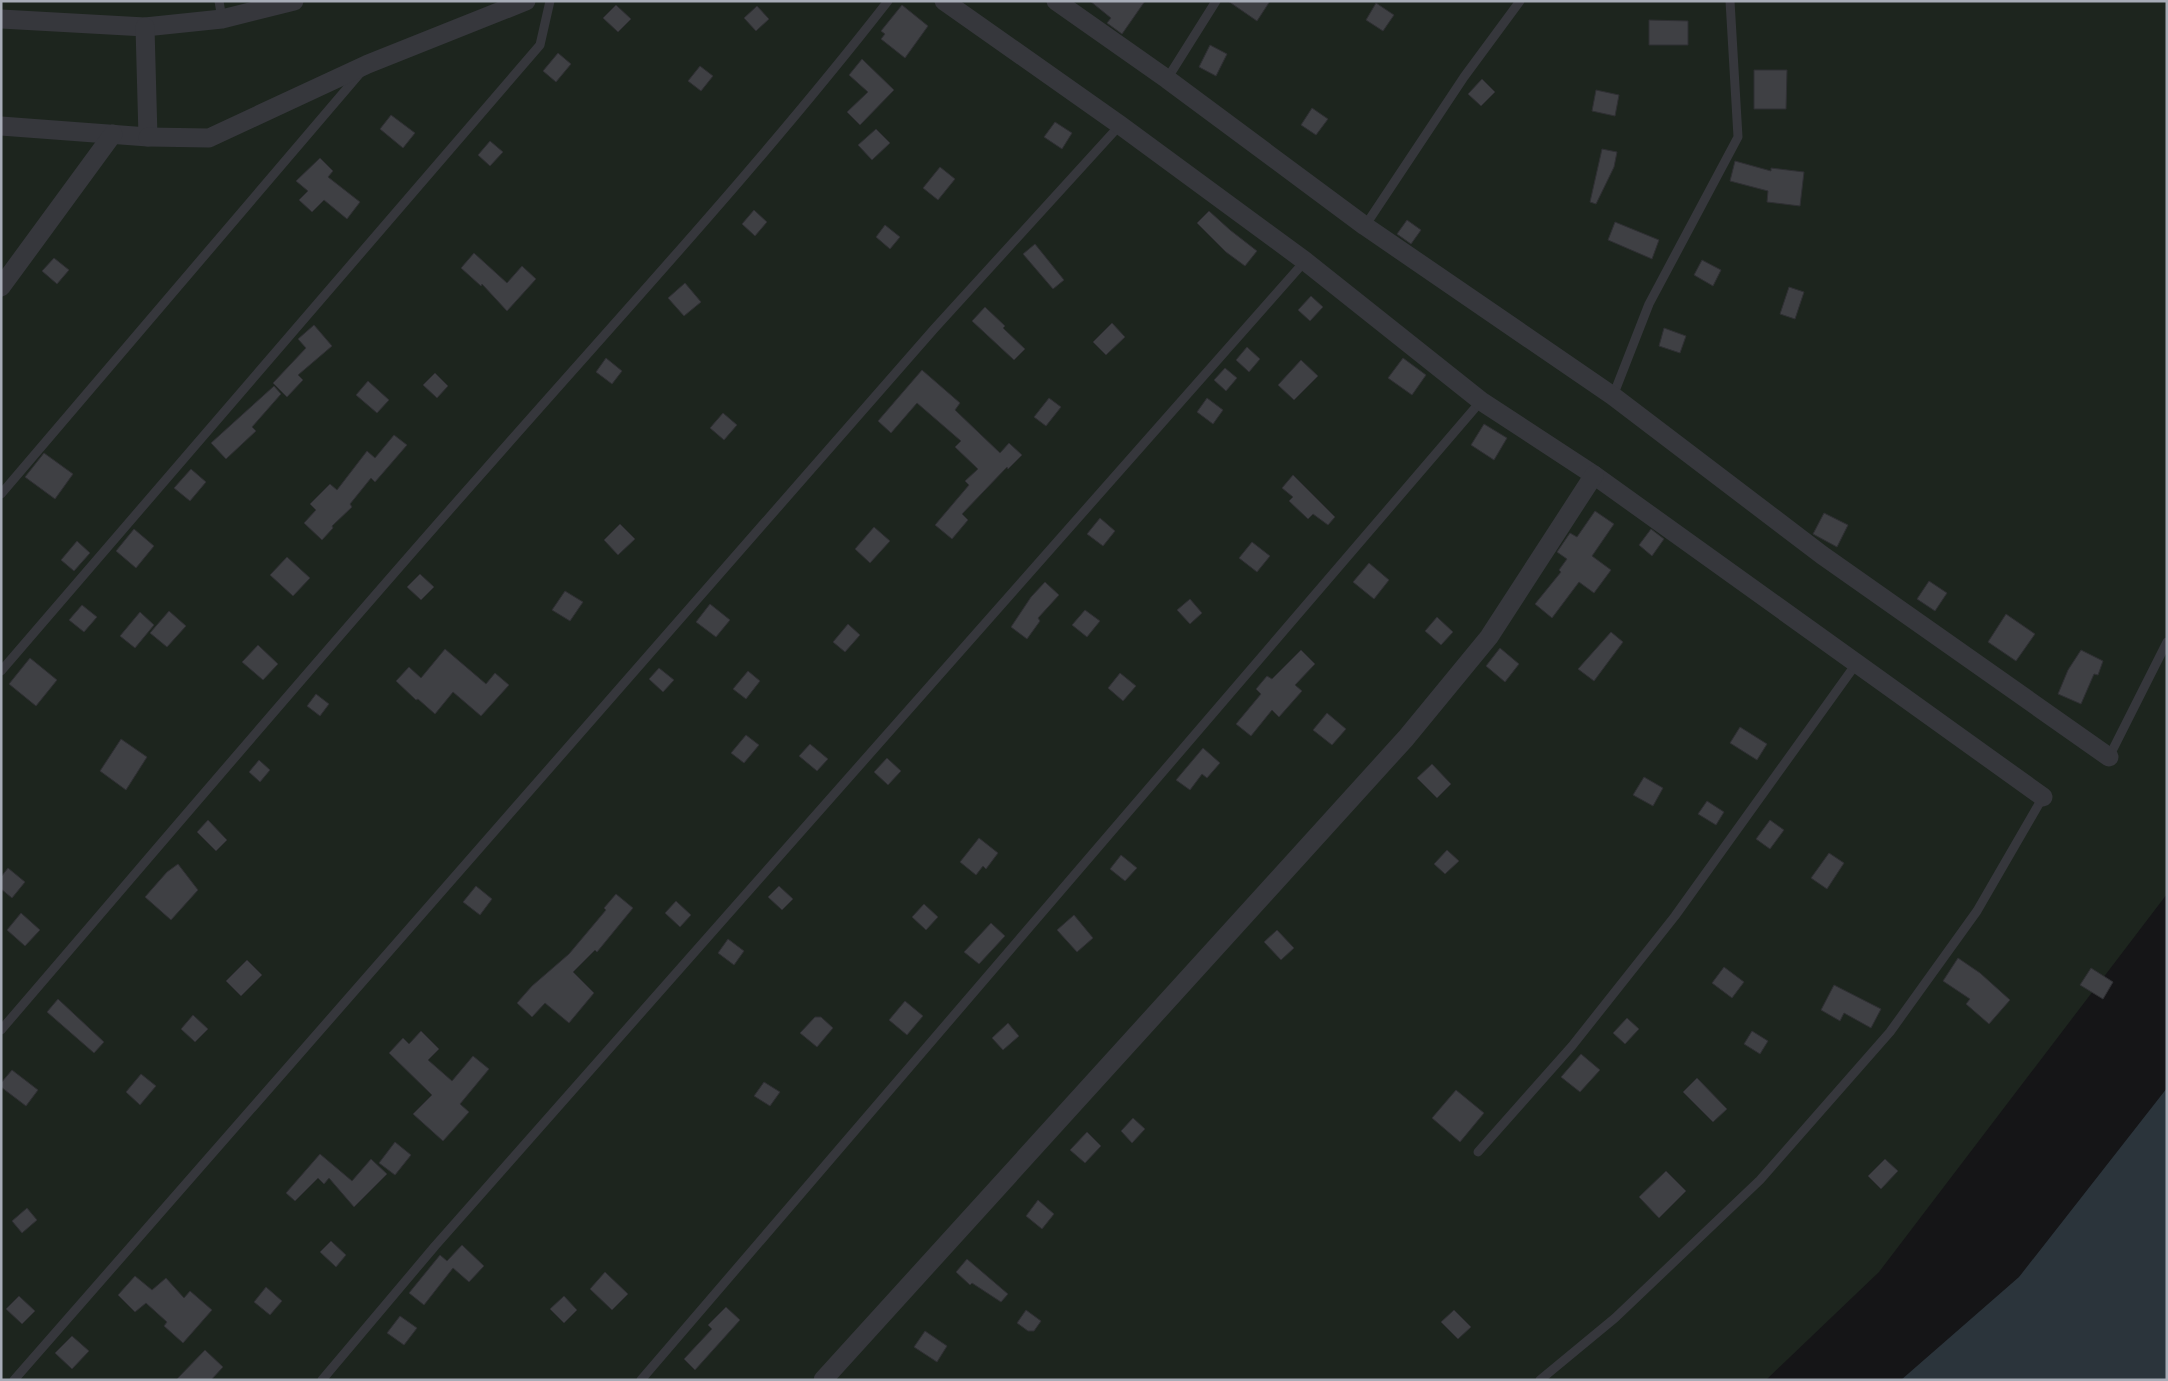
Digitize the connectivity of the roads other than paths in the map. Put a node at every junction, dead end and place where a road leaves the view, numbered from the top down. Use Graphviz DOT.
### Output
graph roads {
  1 [pos="294,1"];
  2 [pos="526,1"];
  3 [pos="550,1"];
  4 [pos="888,1"];
  5 [pos="944,1"];
  6 [pos="1056,1"];
  7 [pos="1216,1"];
  8 [pos="1520,1"];
  9 [pos="1730,1"];
  10 [pos="221,10"];
  11 [pos="1,20"];
  12 [pos="145,27"];
  13 [pos="368,64"];
  14 [pos="1167,79"];
  15 [pos="1120,125"];
  16 [pos="1,126"];
  17 [pos="113,134"];
  18 [pos="148,137"];
  19 [pos="1365,226"];
  20 [pos="1305,261"];
  21 [pos="1,287"];
  22 [pos="1613,396"];
  23 [pos="1481,401"];
  24 [pos="1594,475"];
  25 [pos="1,494"];
  26 [pos="2167,642"];
  27 [pos="1856,664"];
  28 [pos="1,670"];
  29 [pos="2109,757"];
  30 [pos="2043,797"];
  31 [pos="1,1030"];
  32 [pos="1478,1152"];
  33 [pos="14,1380"];
  34 [pos="322,1380"];
  35 [pos="641,1380"];
  36 [pos="823,1380"];
  37 [pos="1540,1380"];
  1 -- 10 [label="street"];
  2 -- 13 [label="street"];
  3 -- 28 [label="lane"];
  4 -- 31 [label="lane"];
  5 -- 15 [label="street"];
  6 -- 14 [label="street"];
  7 -- 14 [label="lane"];
  8 -- 19 [label="lane"];
  9 -- 22 [label="lane"];
  10 -- 12 [label="street"];
  11 -- 12 [label="street"];
  12 -- 18 [label="street"];
  13 -- 18 [label="street"];
  13 -- 25 [label="lane"];
  14 -- 19 [label="street"];
  15 -- 20 [label="street"];
  15 -- 33 [label="lane"];
  16 -- 17 [label="street"];
  17 -- 18 [label="street"];
  17 -- 21 [label="street"];
  19 -- 22 [label="street"];
  20 -- 23 [label="street"];
  20 -- 34 [label="lane"];
  22 -- 29 [label="street"];
  23 -- 24 [label="street"];
  23 -- 35 [label="lane"];
  24 -- 27 [label="street"];
  24 -- 36 [label="street"];
  26 -- 29 [label="lane"];
  27 -- 30 [label="street"];
  27 -- 32 [label="lane"];
  30 -- 37 [label="lane"];
}
